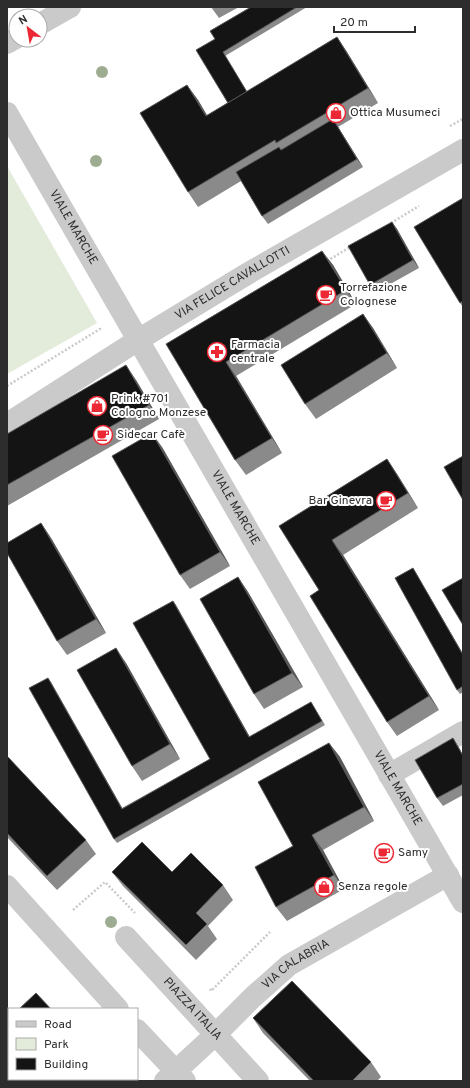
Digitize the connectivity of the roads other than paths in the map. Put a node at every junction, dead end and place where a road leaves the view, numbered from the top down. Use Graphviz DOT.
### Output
graph roads {
  1 [pos="70,7"];
  2 [pos="48,19"];
  3 [pos="7,113"];
  4 [pos="463,150"];
  5 [pos="138,340"];
  6 [pos="7,424"];
  7 [pos="463,732"];
  8 [pos="390,775"];
  9 [pos="448,875"];
  10 [pos="7,886"];
  11 [pos="463,902"];
  12 [pos="126,937"];
  13 [pos="117,1008"];
  14 [pos="138,1031"];
  15 [pos="215,1035"];
  16 [pos="175,1077"];
  17 [pos="258,1081"];
  1 -- 2 [label="street"];
  3 -- 5 [label="street, VIALE MARCHE"];
  4 -- 5 [label="street, VIA FELICE CAVALLOTTI"];
  5 -- 6 [label="street, VIA FELICE CAVALLOTTI"];
  5 -- 8 [label="street, VIALE MARCHE"];
  7 -- 8 [label="street"];
  8 -- 9 [label="street, VIALE MARCHE"];
  9 -- 11 [label="street, VIALE MARCHE"];
  9 -- 15 [label="street, VIA CALABRIA"];
  10 -- 13 [label="street"];
  12 -- 15 [label="street, PIAZZA ITALIA"];
  14 -- 16 [label="street"];
  15 -- 16 [label="street, VIA CALABRIA"];
  15 -- 17 [label="street, PIAZZA ITALIA"];
}
